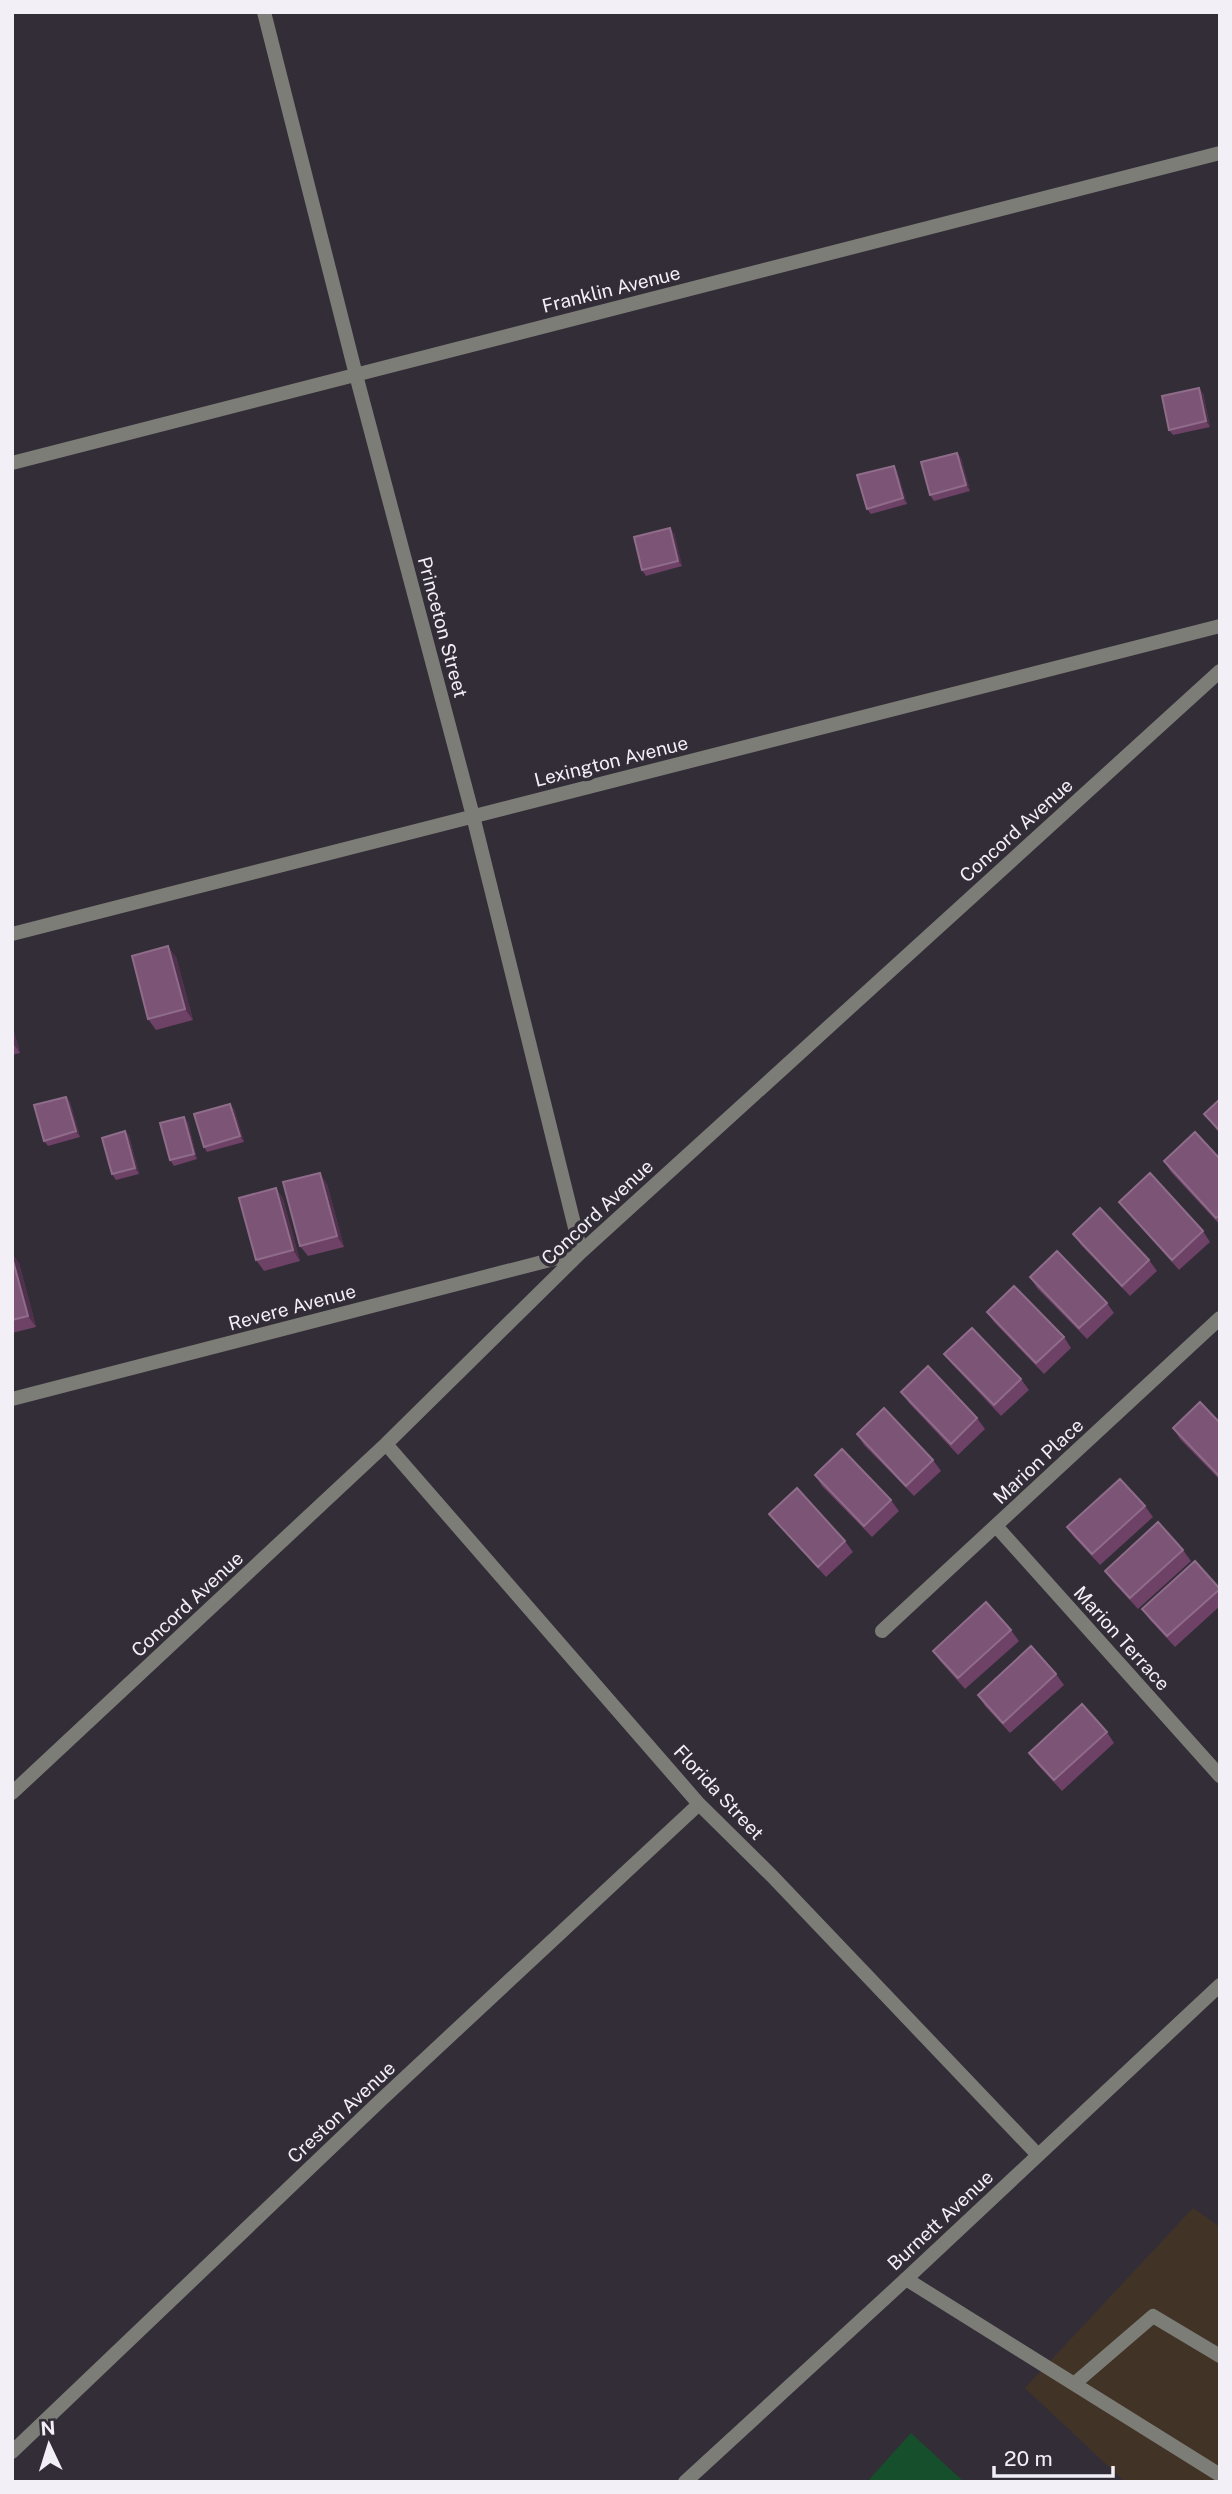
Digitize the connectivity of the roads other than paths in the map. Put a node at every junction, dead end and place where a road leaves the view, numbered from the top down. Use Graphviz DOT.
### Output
graph roads {
  1 [pos="264,12"];
  2 [pos="1220,153"];
  3 [pos="356,374"];
  4 [pos="12,463"];
  5 [pos="1220,626"];
  6 [pos="1220,671"];
  7 [pos="473,816"];
  8 [pos="12,934"];
  9 [pos="581,1252"];
  10 [pos="1220,1318"];
  11 [pos="12,1399"];
  12 [pos="386,1444"];
  13 [pos="996,1526"];
  14 [pos="882,1631"];
  15 [pos="1220,1776"];
  16 [pos="12,1793"];
  17 [pos="699,1804"];
  18 [pos="1220,1985"];
  19 [pos="1037,2154"];
  20 [pos="906,2279"];
  21 [pos="1220,2356"];
  22 [pos="1074,2384"];
  23 [pos="12,2452"];
  24 [pos="1220,2475"];
  25 [pos="685,2482"];
  1 -- 3 [label="street, Princeton Street"];
  2 -- 3 [label="street, Franklin Avenue"];
  3 -- 4 [label="street, Franklin Avenue"];
  3 -- 7 [label="street, Princeton Street"];
  5 -- 7 [label="street, Lexington Avenue"];
  6 -- 9 [label="street, Concord Avenue"];
  7 -- 8 [label="street, Lexington Avenue"];
  7 -- 9 [label="street, Princeton Street"];
  9 -- 11 [label="street, Revere Avenue"];
  9 -- 12 [label="street, Concord Avenue"];
  10 -- 13 [label="street, Marion Place"];
  12 -- 16 [label="street, Concord Avenue"];
  12 -- 17 [label="street, Florida Street"];
  13 -- 14 [label="street, Marion Place"];
  13 -- 15 [label="street, Marion Terrace"];
  17 -- 19 [label="street, Florida Street"];
  17 -- 23 [label="street, Creston Avenue"];
  18 -- 19 [label="street, Burnett Avenue"];
  19 -- 20 [label="street, Burnett Avenue"];
  20 -- 22 [label="street"];
  20 -- 25 [label="street, Burnett Avenue"];
  21 -- 22 [label="street"];
  22 -- 24 [label="street"];
}
